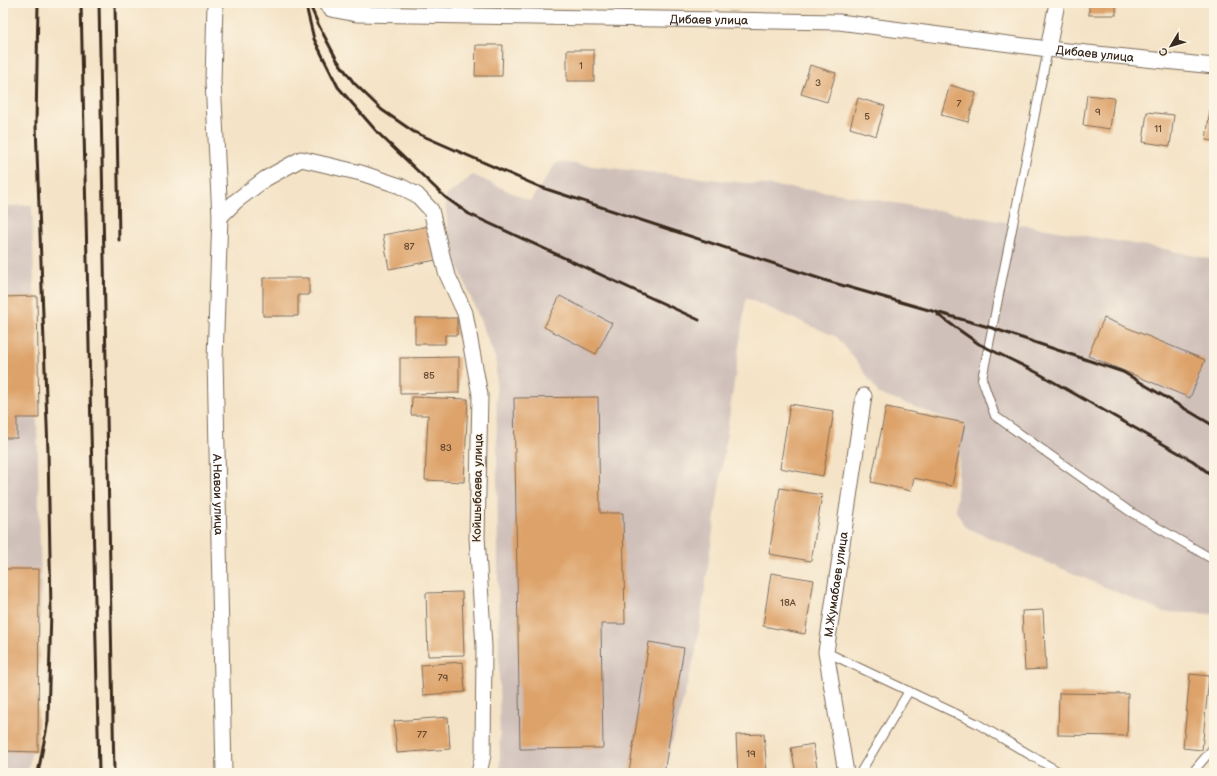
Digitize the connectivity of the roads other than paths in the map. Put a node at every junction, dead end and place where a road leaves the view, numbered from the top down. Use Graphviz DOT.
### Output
graph roads {
  1 [pos="215,3"];
  2 [pos="325,3"];
  3 [pos="1057,3"];
  4 [pos="1048,49"];
  5 [pos="1214,66"];
  6 [pos="220,217"];
  7 [pos="864,396"];
  8 [pos="1214,560"];
  9 [pos="826,652"];
  10 [pos="909,692"];
  11 [pos="1214,747"];
  12 [pos="224,773"];
  13 [pos="479,773"];
  14 [pos="846,773"];
  15 [pos="860,773"];
  16 [pos="1061,773"];
  17 [pos="1192,773"];
  1 -- 6 [label="street, А.Навои улица"];
  2 -- 4 [label="street, Дибаев улица"];
  3 -- 4 [label="street, Дибаев улица"];
  4 -- 5 [label="street, Дибаев улица"];
  4 -- 8 [label="lane"];
  6 -- 12 [label="street, А.Навои улица"];
  6 -- 13 [label="street, Койшыбаева улица"];
  7 -- 9 [label="street, М.Жумабаев улица"];
  9 -- 10 [label="lane"];
  9 -- 14 [label="street, М.Жумабаев улица"];
  10 -- 15 [label="lane"];
  10 -- 16 [label="lane"];
  11 -- 17 [label="lane"];
}
